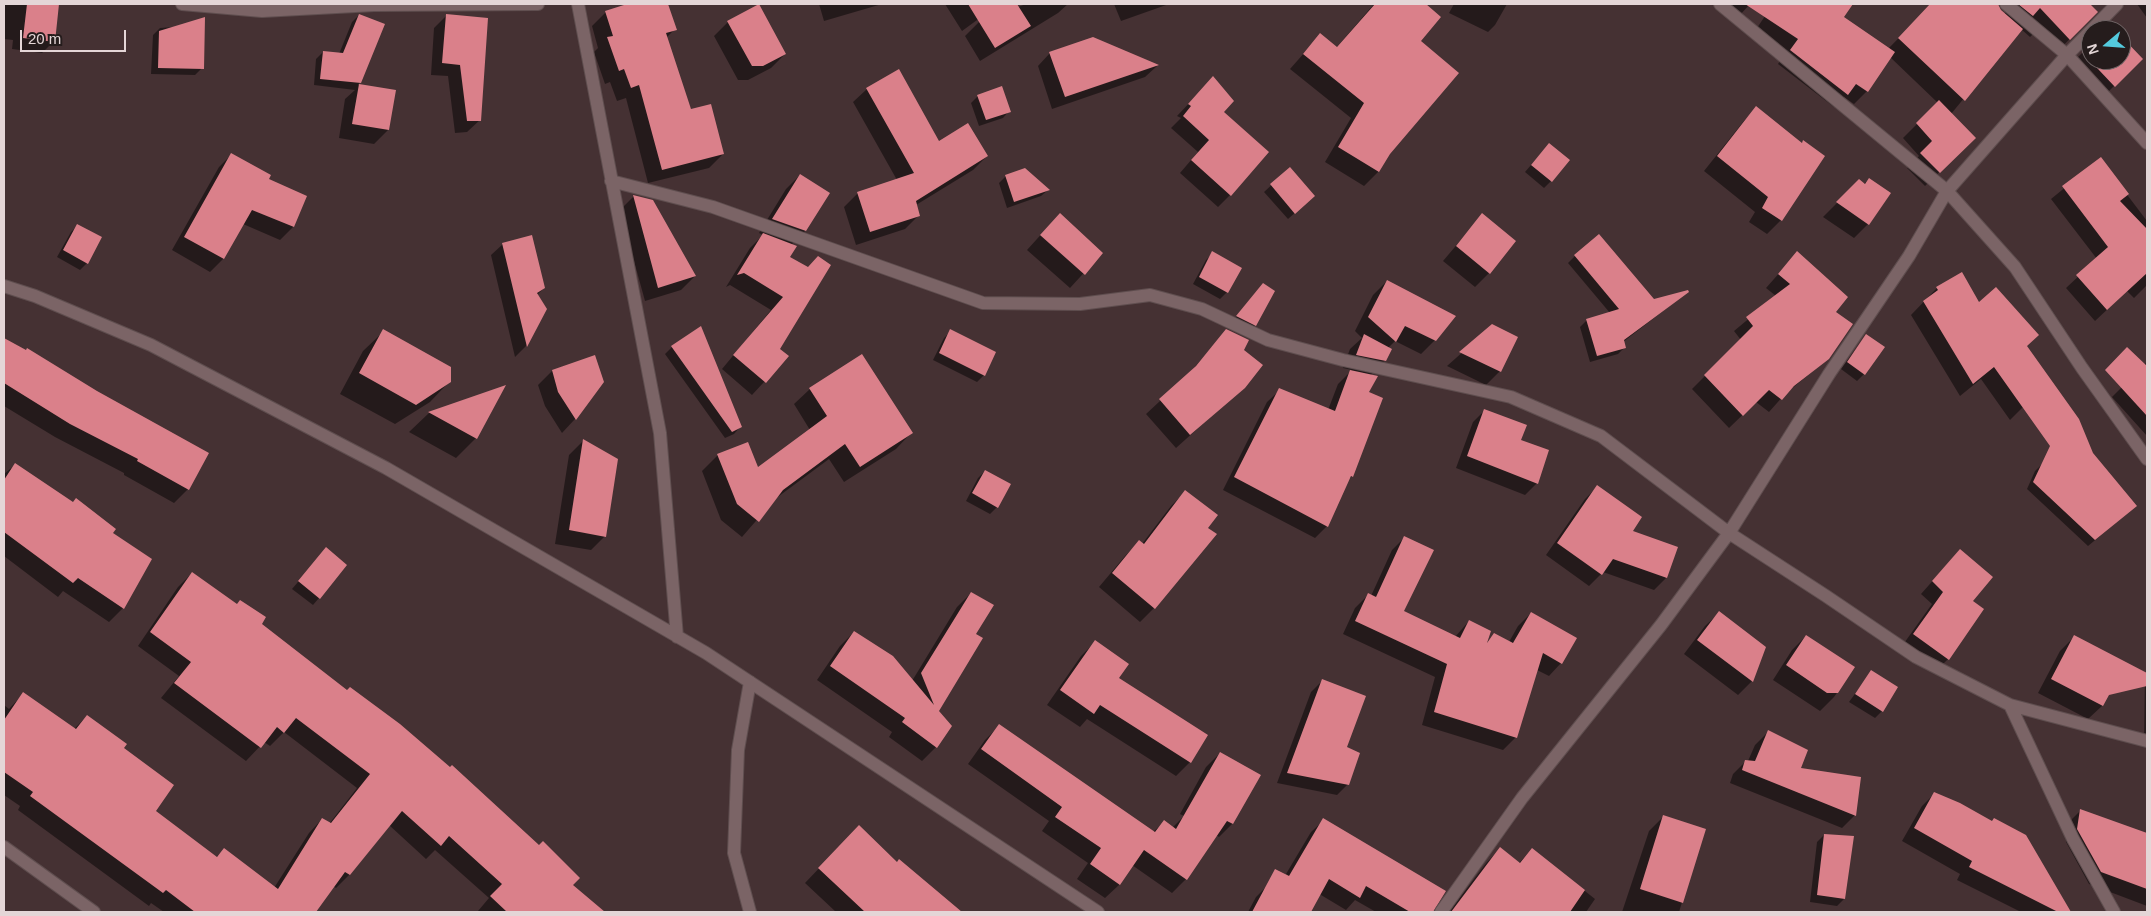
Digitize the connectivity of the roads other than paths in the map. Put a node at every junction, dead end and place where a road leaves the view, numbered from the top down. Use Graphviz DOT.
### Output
graph roads {
  1 [pos="182,4"];
  2 [pos="538,4"];
  3 [pos="578,4"];
  4 [pos="1720,4"];
  5 [pos="2006,4"];
  6 [pos="2117,4"];
  7 [pos="2067,55"];
  8 [pos="2147,143"];
  9 [pos="611,181"];
  10 [pos="1947,191"];
  11 [pos="4,286"];
  12 [pos="2147,459"];
  13 [pos="1729,534"];
  14 [pos="677,637"];
  15 [pos="750,682"];
  16 [pos="2010,705"];
  17 [pos="2147,741"];
  18 [pos="4,848"];
  19 [pos="94,912"];
  20 [pos="750,912"];
  21 [pos="1098,912"];
  22 [pos="1441,912"];
  23 [pos="2114,912"];
  1 -- 2 [label="street"];
  3 -- 9 [label="street"];
  4 -- 10 [label="street"];
  5 -- 7 [label="street"];
  6 -- 7 [label="street"];
  7 -- 8 [label="street"];
  7 -- 10 [label="street"];
  9 -- 13 [label="street"];
  9 -- 14 [label="street"];
  10 -- 12 [label="street"];
  10 -- 13 [label="street"];
  11 -- 14 [label="street"];
  13 -- 16 [label="street"];
  13 -- 22 [label="street"];
  14 -- 15 [label="street"];
  15 -- 20 [label="street"];
  15 -- 21 [label="street"];
  16 -- 17 [label="street"];
  16 -- 23 [label="street"];
  18 -- 19 [label="street"];
}
